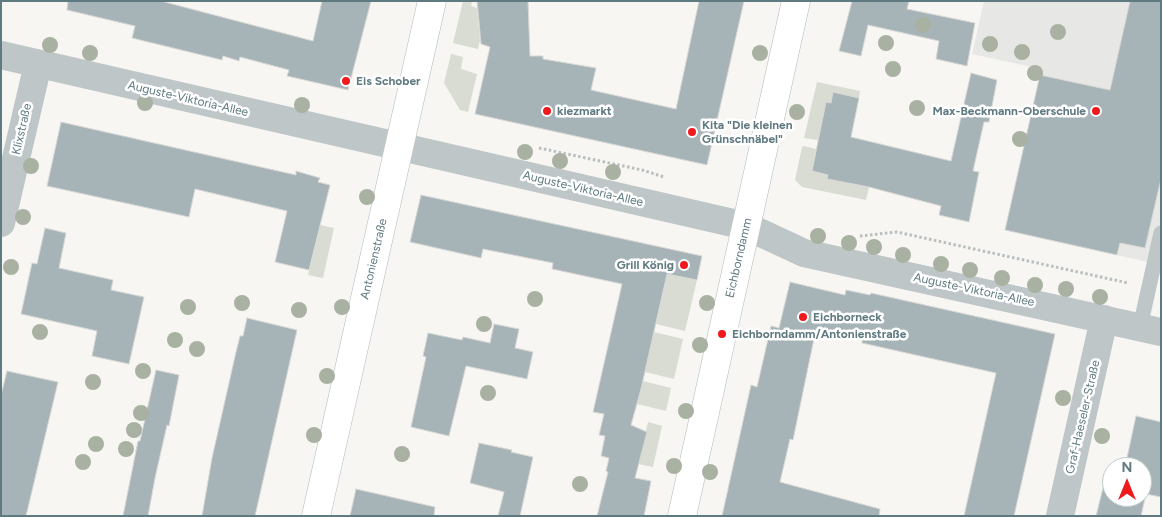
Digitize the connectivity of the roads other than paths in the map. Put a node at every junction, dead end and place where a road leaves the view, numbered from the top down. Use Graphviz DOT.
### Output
graph roads {
  1 [pos="432,1"];
  2 [pos="796,1"];
  3 [pos="1,55"];
  4 [pos="38,64"];
  5 [pos="399,147"];
  6 [pos="1,223"];
  7 [pos="746,226"];
  8 [pos="1161,233"];
  9 [pos="1104,319"];
  10 [pos="1150,329"];
  11 [pos="316,516"];
  12 [pos="682,516"];
  13 [pos="1060,516"];
  1 -- 5 [label="main road, Antonienstraße"];
  2 -- 7 [label="main road, Eichborndamm"];
  3 -- 4 [label="street, Auguste-Viktoria-Allee"];
  4 -- 5 [label="street, Auguste-Viktoria-Allee"];
  4 -- 6 [label="street, Klixstraße"];
  5 -- 7 [label="street, Auguste-Viktoria-Allee"];
  5 -- 11 [label="main road, Antonienstraße"];
  7 -- 9 [label="street, Auguste-Viktoria-Allee"];
  7 -- 12 [label="main road, Eichborndamm"];
  8 -- 10 [label="lane"];
  9 -- 10 [label="street, Auguste-Viktoria-Allee"];
  9 -- 13 [label="street, Graf-Haeseler-Straße"];
}
